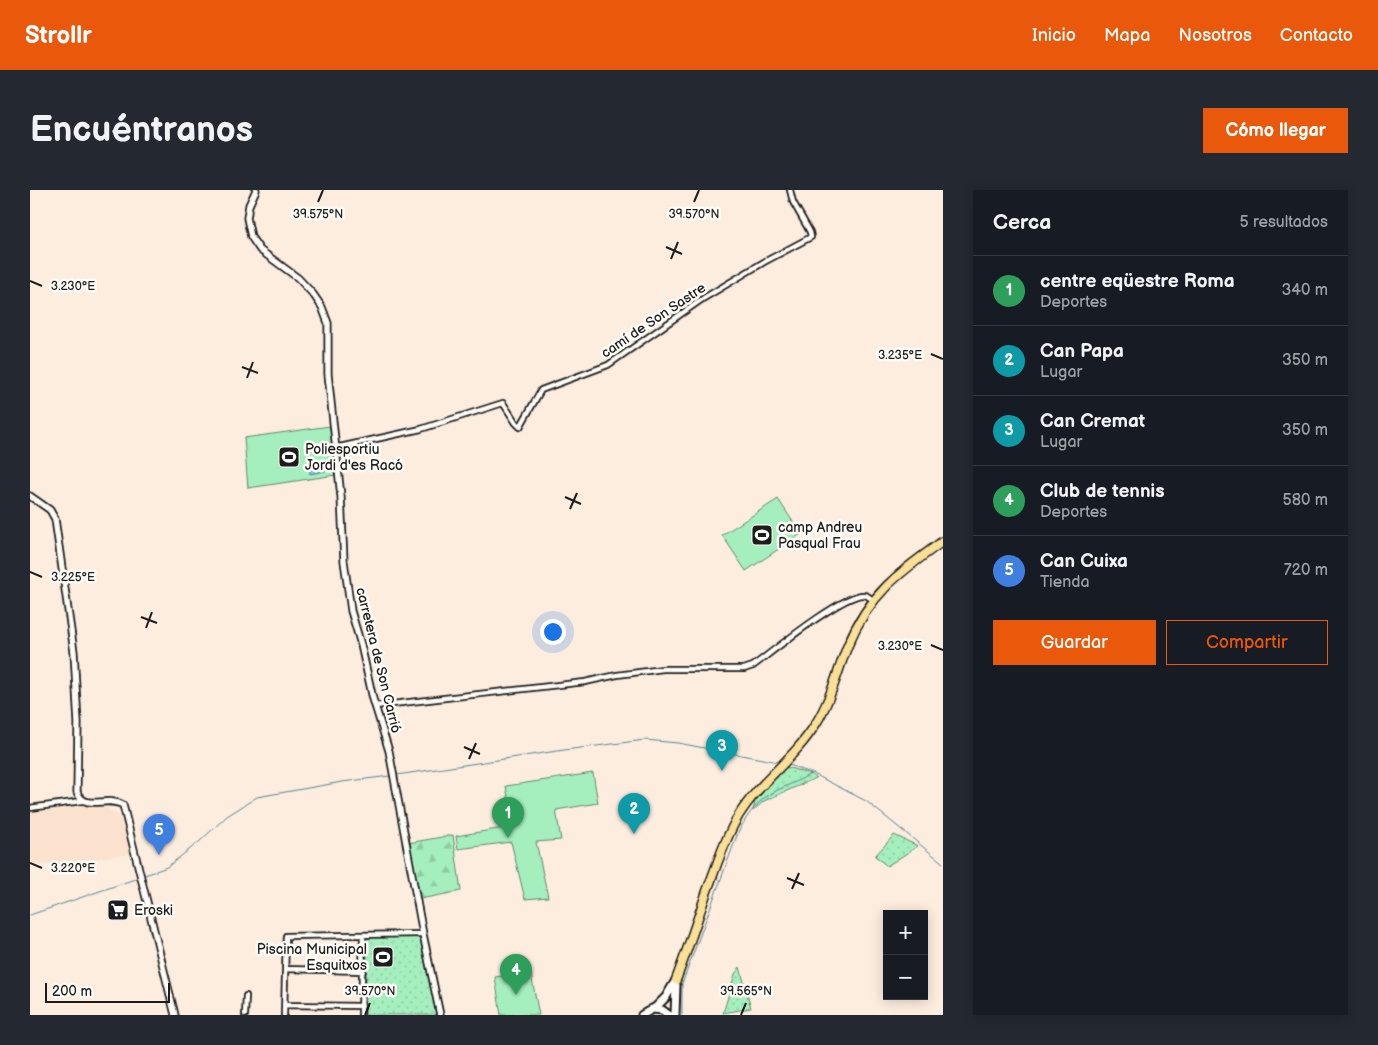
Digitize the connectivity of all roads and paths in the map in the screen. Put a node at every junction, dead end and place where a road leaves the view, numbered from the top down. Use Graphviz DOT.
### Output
graph roads {
  1 [pos="256,190"];
  2 [pos="790,190"];
  3 [pos="335,448"];
  4 [pos="30,496"];
  5 [pos="943,541"];
  6 [pos="873,600"];
  7 [pos="375,706"];
  8 [pos="82,800"];
  9 [pos="30,808"];
  10 [pos="423,934"];
  11 [pos="363,935"];
  12 [pos="286,969"];
  13 [pos="363,971"];
  14 [pos="676,980"];
  15 [pos="246,996"];
  16 [pos="285,1005"];
  17 [pos="362,1006"];
  18 [pos="652,1009"];
  19 [pos="175,1015"];
  20 [pos="245,1015"];
  21 [pos="284,1015"];
  22 [pos="361,1015"];
  23 [pos="440,1015"];
  24 [pos="642,1015"];
  25 [pos="669,1015"];
  26 [pos="676,1015"];
  1 -- 3 [label="street, carretera de Son Carrió"];
  2 -- 3 [label="street, camí de Son Sastre"];
  3 -- 7 [label="street, carretera de Son Carrió"];
  4 -- 8 [label="street"];
  5 -- 6 [label="main road"];
  6 -- 7 [label="street"];
  6 -- 14 [label="main road"];
  7 -- 10 [label="street, carretera de Son Carrió"];
  8 -- 9 [label="street"];
  8 -- 19 [label="street"];
  10 -- 11 [label="street"];
  10 -- 23 [label="street, carretera de Son Carrió"];
  11 -- 12 [label="street"];
  11 -- 13 [label="street"];
  12 -- 13 [label="street"];
  12 -- 16 [label="street"];
  13 -- 17 [label="street"];
  14 -- 18 [label="main road"];
  14 -- 26 [label="main road"];
  15 -- 20 [label="street"];
  16 -- 17 [label="street"];
  16 -- 21 [label="street"];
  17 -- 22 [label="street"];
  18 -- 24 [label="main road"];
  18 -- 25 [label="main road"];
}
